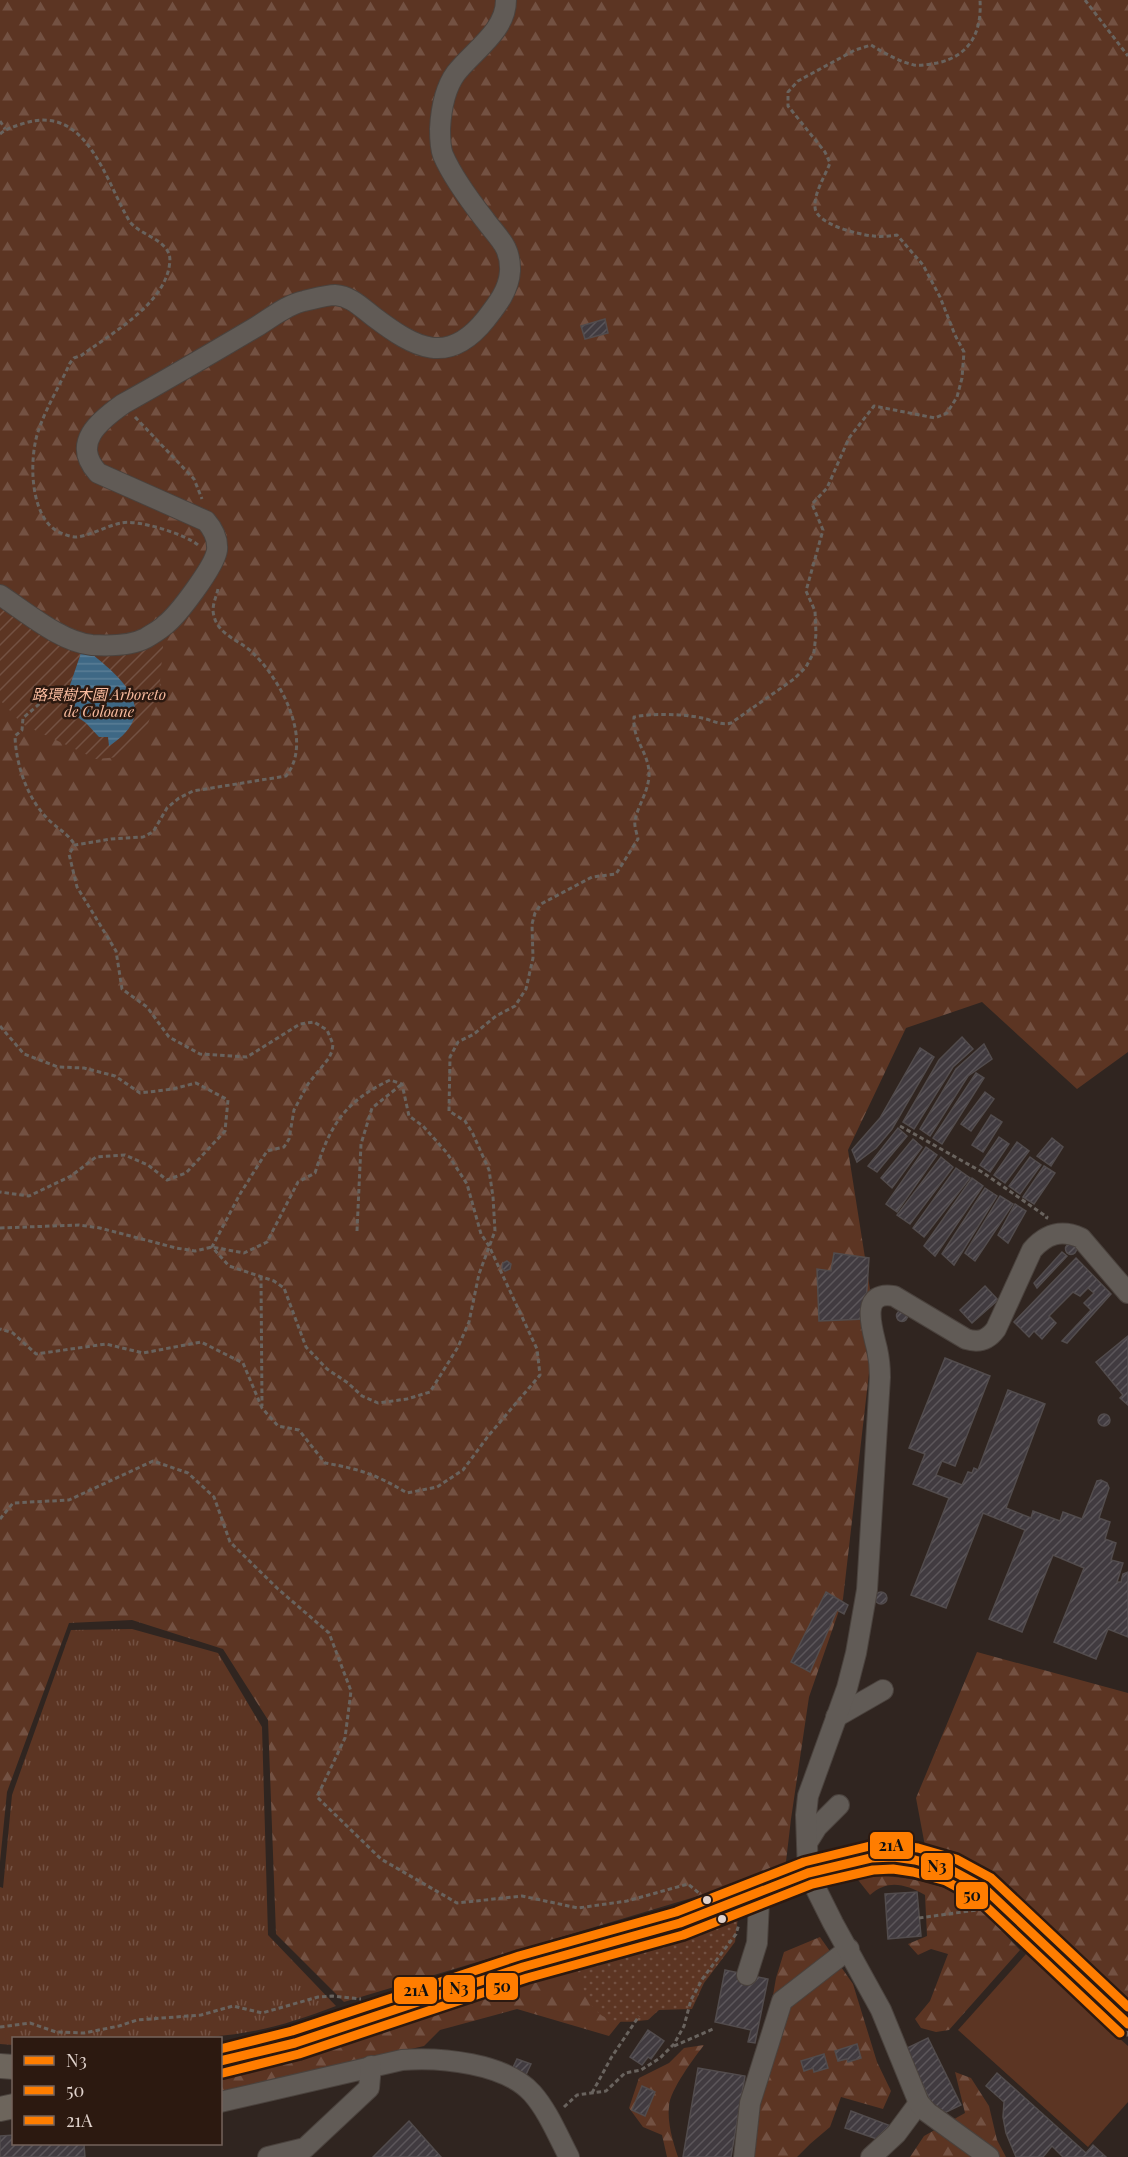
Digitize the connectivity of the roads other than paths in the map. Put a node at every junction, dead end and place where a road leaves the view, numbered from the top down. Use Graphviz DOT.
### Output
graph roads {
  1 [pos="506,0"];
  2 [pos="0,595"];
  3 [pos="1128,1293"];
  4 [pos="884,1690"];
  5 [pos="836,1716"];
  6 [pos="839,1805"];
  7 [pos="807,1843"];
  8 [pos="808,1873"];
  9 [pos="757,1893"];
  10 [pos="849,1949"];
  11 [pos="747,1975"];
  12 [pos="1128,2024"];
  13 [pos="228,2058"];
  14 [pos="371,2066"];
  15 [pos="222,2102"];
  16 [pos="919,2103"];
  17 [pos="268,2157"];
  18 [pos="569,2157"];
  19 [pos="744,2157"];
  20 [pos="871,2157"];
  21 [pos="989,2157"];
  1 -- 2 [label="street"];
  3 -- 5 [label="street"];
  4 -- 5 [label="street"];
  5 -- 7 [label="street"];
  6 -- 7 [label="street"];
  7 -- 8 [label="street"];
  8 -- 9 [label="main road"];
  8 -- 10 [label="street"];
  8 -- 12 [label="main road"];
  9 -- 11 [label="street"];
  9 -- 13 [label="main road"];
  10 -- 16 [label="street"];
  10 -- 19 [label="street"];
  14 -- 15 [label="street"];
  14 -- 17 [label="street"];
  14 -- 18 [label="street"];
  16 -- 20 [label="street"];
  16 -- 21 [label="street"];
}
